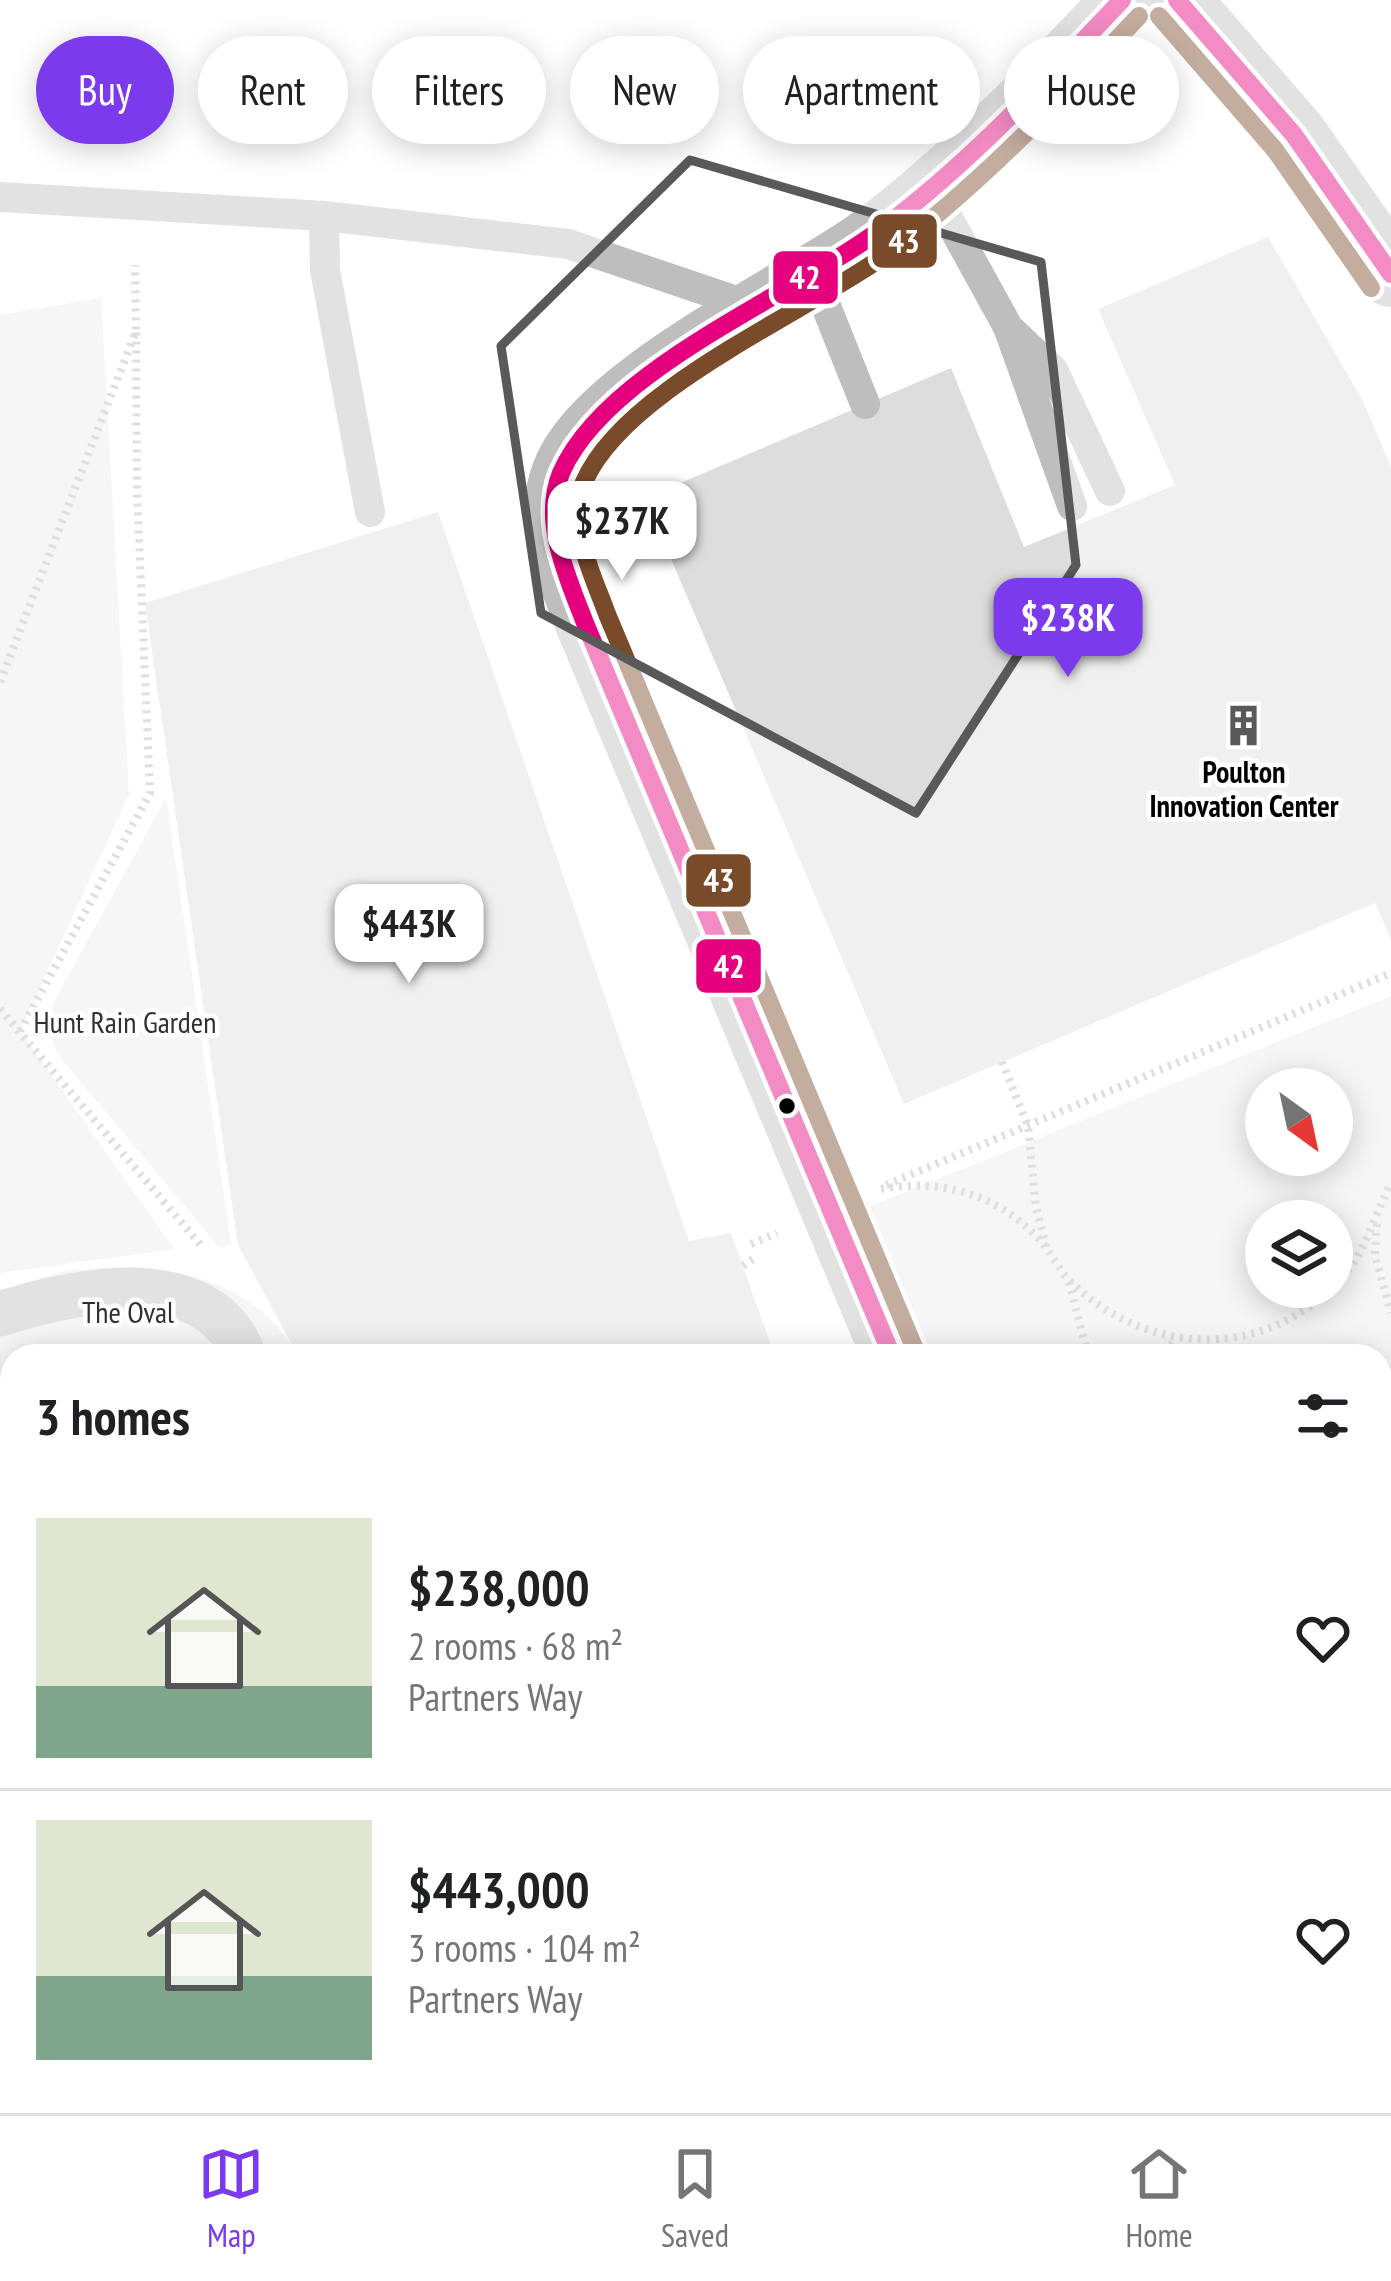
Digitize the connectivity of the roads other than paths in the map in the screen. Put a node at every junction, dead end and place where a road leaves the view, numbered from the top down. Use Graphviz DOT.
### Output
graph roads {
  1 [pos="1122,0"];
  2 [pos="1177,0"];
  3 [pos="932,189"];
  4 [pos="0,197"];
  5 [pos="324,216"];
  6 [pos="1391,274"];
  7 [pos="814,276"];
  8 [pos="760,309"];
  9 [pos="1008,327"];
  10 [pos="865,404"];
  11 [pos="1110,491"];
  12 [pos="1072,506"];
  13 [pos="370,512"];
  14 [pos="0,1314"];
  15 [pos="239,1342"];
  16 [pos="887,1344"];
  1 -- 3 [label="street"];
  2 -- 6 [label="street"];
  3 -- 7 [label="street"];
  3 -- 9 [label="lane"];
  4 -- 5 [label="lane"];
  5 -- 8 [label="lane"];
  5 -- 13 [label="lane"];
  7 -- 8 [label="street"];
  7 -- 10 [label="lane"];
  8 -- 16 [label="street"];
  9 -- 11 [label="lane"];
  9 -- 12 [label="lane"];
  14 -- 15 [label="street"];
}
